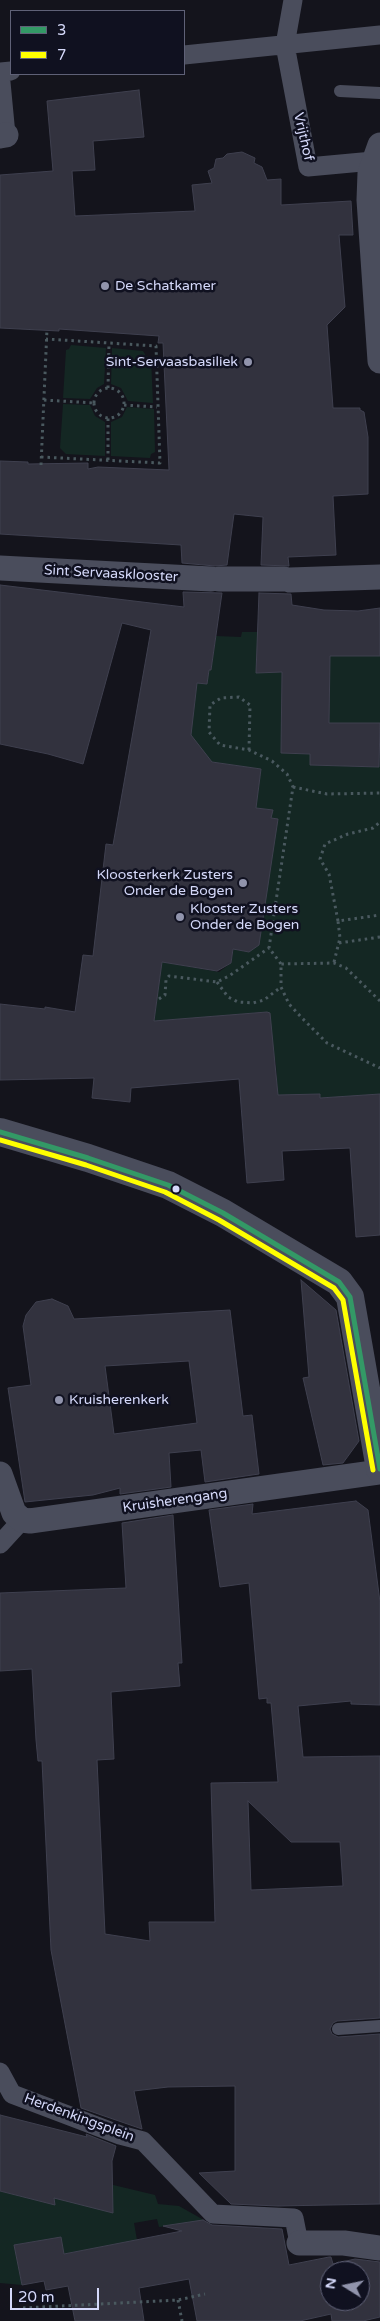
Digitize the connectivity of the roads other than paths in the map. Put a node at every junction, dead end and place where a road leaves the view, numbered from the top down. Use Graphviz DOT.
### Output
graph roads {
  1 [pos="293,0"];
  2 [pos="380,35"];
  3 [pos="285,45"];
  4 [pos="185,54"];
  5 [pos="10,71"];
  6 [pos="340,91"];
  7 [pos="380,93"];
  8 [pos="3,136"];
  9 [pos="377,153"];
  10 [pos="380,361"];
  11 [pos="6,568"];
  12 [pos="380,577"];
  13 [pos="0,1132"];
  14 [pos="380,1471"];
  15 [pos="0,1474"];
  16 [pos="22,1520"];
  17 [pos="0,1544"];
  18 [pos="380,2026"];
  19 [pos="338,2029"];
  20 [pos="0,2072"];
  21 [pos="299,2243"];
  22 [pos="380,2248"];
  1 -- 3 [label="street, Vrijthof"];
  2 -- 3 [label="street"];
  3 -- 4 [label="street"];
  3 -- 9 [label="street, Vrijthof"];
  5 -- 8 [label="street"];
  6 -- 7 [label="lane"];
  9 -- 10 [label="street"];
  11 -- 12 [label="street, Sint Servaasklooster"];
  13 -- 14 [label="street"];
  14 -- 16 [label="street, Kruisherengang"];
  15 -- 16 [label="street"];
  16 -- 17 [label="street"];
  18 -- 19 [label="lane"];
  20 -- 21 [label="street, Herdenkingsplein"];
  21 -- 22 [label="street"];
}
